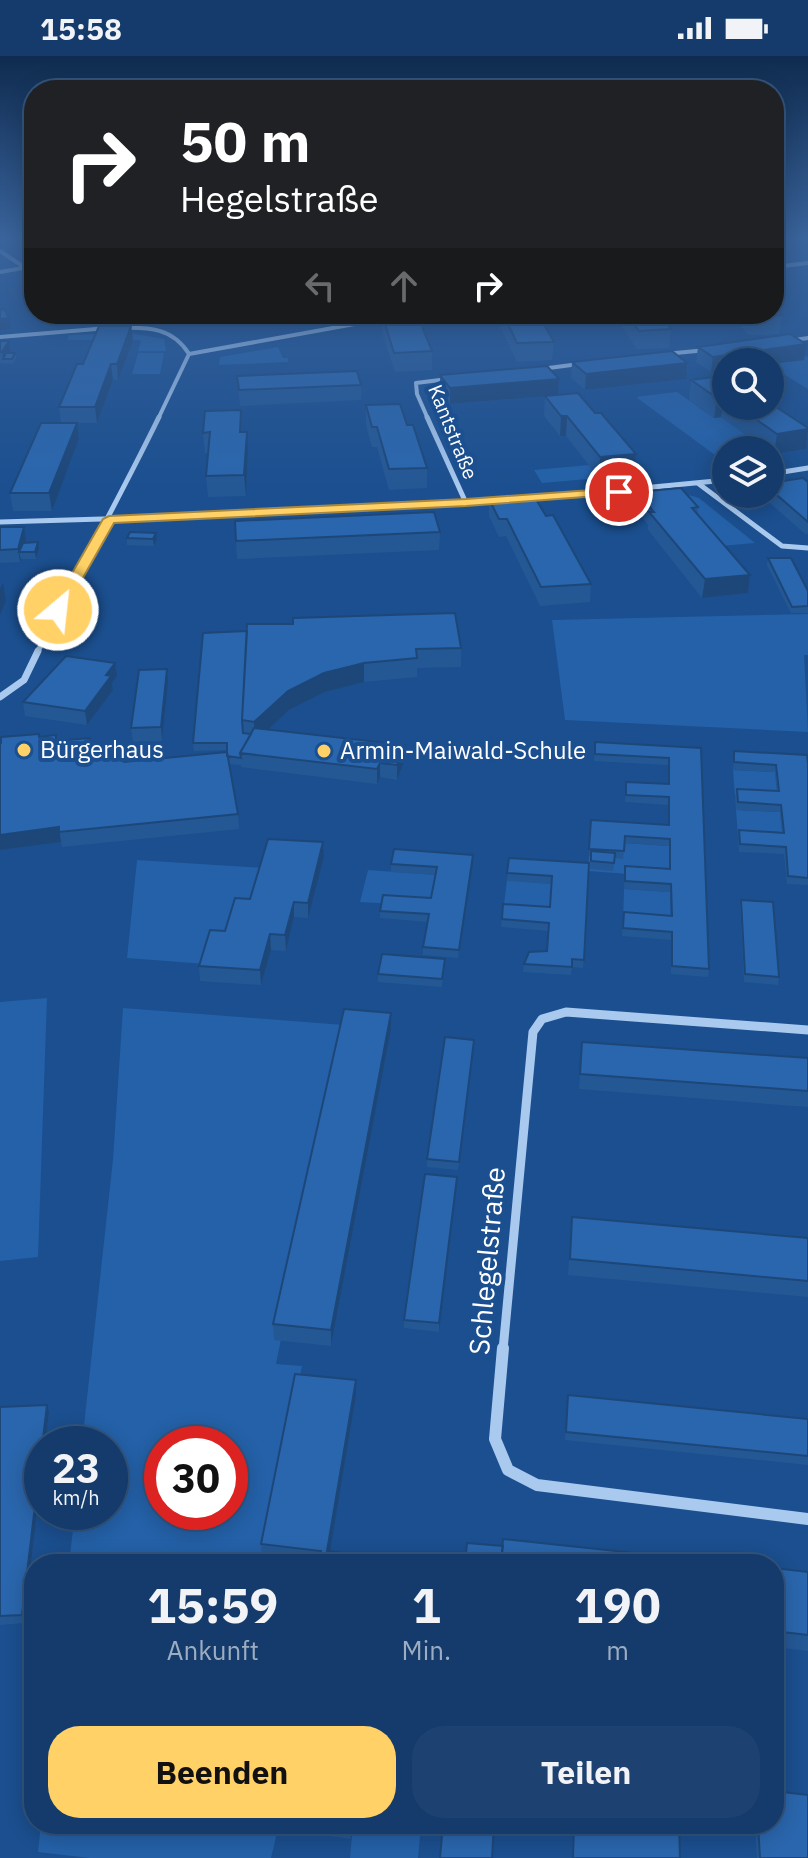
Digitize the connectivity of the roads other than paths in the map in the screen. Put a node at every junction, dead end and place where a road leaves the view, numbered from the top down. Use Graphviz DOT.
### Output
graph roads {
  1 [pos="355,324"];
  2 [pos="0,337"];
  3 [pos="808,338"];
  4 [pos="782,342"];
  5 [pos="710,349"];
  6 [pos="189,354"];
  7 [pos="652,356"];
  8 [pos="581,364"];
  9 [pos="537,369"];
  10 [pos="461,378"];
  11 [pos="808,468"];
  12 [pos="784,472"];
  13 [pos="712,482"];
  14 [pos="699,484"];
  15 [pos="524,499"];
  16 [pos="509,500"];
  17 [pos="466,503"];
  18 [pos="109,519"];
  19 [pos="0,522"];
  20 [pos="808,548"];
  21 [pos="0,697"];
  22 [pos="808,1030"];
  23 [pos="808,1519"];
  1 -- 6 [label="street"];
  2 -- 6 [label="street"];
  3 -- 4 [label="street"];
  5 -- 7 [label="street"];
  6 -- 18 [label="street"];
  8 -- 9 [label="street"];
  10 -- 17 [label="street, Kantstraße"];
  11 -- 12 [label="street"];
  13 -- 14 [label="street"];
  14 -- 15 [label="street"];
  14 -- 20 [label="street"];
  16 -- 17 [label="street"];
  17 -- 18 [label="street"];
  18 -- 19 [label="street"];
  18 -- 21 [label="street"];
  22 -- 23 [label="street, Schlegelstraße"];
}
